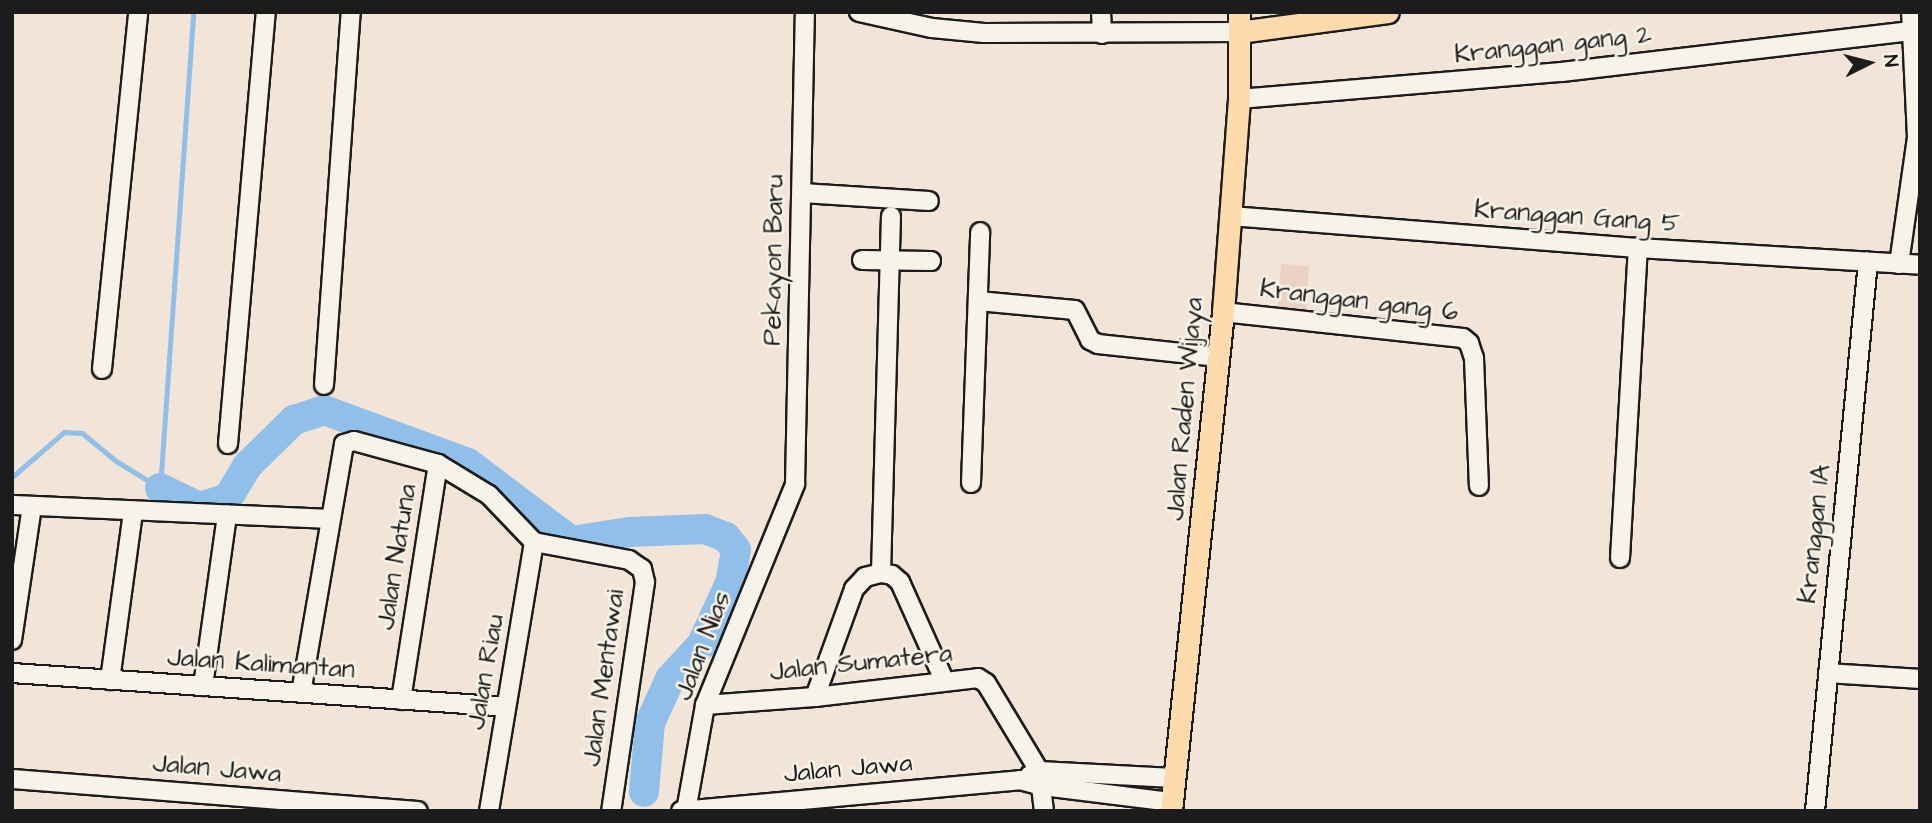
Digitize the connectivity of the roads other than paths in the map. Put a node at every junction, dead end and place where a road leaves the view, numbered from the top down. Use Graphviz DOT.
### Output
graph roads {
  1 [pos="138,12"];
  2 [pos="266,12"];
  3 [pos="351,12"];
  4 [pos="805,12"];
  5 [pos="859,12"];
  6 [pos="1101,12"];
  7 [pos="1388,12"];
  8 [pos="1912,12"];
  9 [pos="933,20"];
  10 [pos="1239,22"];
  11 [pos="1913,31"];
  12 [pos="1102,34"];
  13 [pos="1239,99"];
  14 [pos="802,193"];
  15 [pos="929,201"];
  16 [pos="891,216"];
  17 [pos="1230,216"];
  18 [pos="980,232"];
  19 [pos="1639,248"];
  20 [pos="862,260"];
  21 [pos="890,260"];
  22 [pos="931,261"];
  23 [pos="1868,262"];
  24 [pos="1899,264"];
  25 [pos="1920,265"];
  26 [pos="978,301"];
  27 [pos="1223,312"];
  28 [pos="1218,357"];
  29 [pos="102,369"];
  30 [pos="324,385"];
  31 [pos="228,444"];
  32 [pos="438,464"];
  33 [pos="971,483"];
  34 [pos="1479,486"];
  35 [pos="12,505"];
  36 [pos="32,506"];
  37 [pos="787,507"];
  38 [pos="134,511"];
  39 [pos="227,515"];
  40 [pos="328,519"];
  41 [pos="534,542"];
  42 [pos="1620,558"];
  43 [pos="881,573"];
  44 [pos="12,640"];
  45 [pos="12,673"];
  46 [pos="1828,673"];
  47 [pos="1920,679"];
  48 [pos="110,680"];
  49 [pos="944,680"];
  50 [pos="203,686"];
  51 [pos="301,693"];
  52 [pos="815,697"];
  53 [pos="401,700"];
  54 [pos="705,705"];
  55 [pos="506,707"];
  56 [pos="1041,778"];
  57 [pos="1174,778"];
  58 [pos="12,779"];
  59 [pos="1172,806"];
  60 [pos="322,808"];
  61 [pos="684,810"];
  62 [pos="418,811"];
  63 [pos="489,811"];
  64 [pos="611,811"];
  65 [pos="1044,811"];
  66 [pos="1815,811"];
  1 -- 29 [label="street"];
  2 -- 31 [label="street"];
  3 -- 30 [label="street"];
  4 -- 14 [label="street, Pekayon Baru"];
  5 -- 9 [label="street"];
  6 -- 12 [label="street"];
  7 -- 10 [label="main road"];
  8 -- 11 [label="street"];
  9 -- 12 [label="street"];
  10 -- 12 [label="street"];
  10 -- 13 [label="main road, Jalan Raden Wijaya"];
  11 -- 13 [label="street, Kranggan gang 2"];
  11 -- 24 [label="street"];
  13 -- 17 [label="main road, Jalan Raden Wijaya"];
  14 -- 15 [label="street"];
  14 -- 37 [label="street, Pekayon Baru"];
  16 -- 21 [label="street"];
  17 -- 19 [label="street, Kranggan Gang 5"];
  17 -- 27 [label="main road, Jalan Raden Wijaya"];
  18 -- 26 [label="street"];
  19 -- 23 [label="street, Kranggan Gang 5"];
  19 -- 42 [label="street"];
  20 -- 21 [label="street"];
  21 -- 22 [label="street"];
  21 -- 43 [label="street"];
  23 -- 24 [label="street, Kranggan Gang 5"];
  23 -- 46 [label="street, Kranggan 1A"];
  24 -- 25 [label="street, Kranggan Gang 5"];
  26 -- 28 [label="street"];
  26 -- 33 [label="street"];
  27 -- 28 [label="main road, Jalan Raden Wijaya"];
  27 -- 34 [label="street, Kranggan gang 6"];
  28 -- 57 [label="main road, Jalan Raden Wijaya"];
  32 -- 40 [label="street"];
  32 -- 41 [label="street"];
  32 -- 53 [label="street, Jalan Natuna"];
  35 -- 36 [label="street"];
  36 -- 38 [label="street"];
  36 -- 44 [label="street"];
  37 -- 54 [label="street, Jalan Nias"];
  38 -- 39 [label="street"];
  38 -- 48 [label="street"];
  39 -- 40 [label="street"];
  39 -- 50 [label="street"];
  40 -- 51 [label="street"];
  41 -- 55 [label="street, Jalan Riau"];
  41 -- 64 [label="street, Jalan Mentawai"];
  43 -- 49 [label="street"];
  43 -- 52 [label="street"];
  45 -- 48 [label="street, Jalan Kalimantan"];
  46 -- 47 [label="street"];
  46 -- 66 [label="street, Kranggan 1A"];
  48 -- 50 [label="street, Jalan Kalimantan"];
  49 -- 52 [label="street, Jalan Sumatera"];
  49 -- 56 [label="street, Jalan Sumatera"];
  50 -- 51 [label="street, Jalan Kalimantan"];
  51 -- 53 [label="street, Jalan Kalimantan"];
  52 -- 54 [label="street, Jalan Sumatera"];
  53 -- 55 [label="street, Jalan Kalimantan"];
  54 -- 61 [label="street, Jalan Nias"];
  55 -- 63 [label="street, Jalan Riau"];
  56 -- 57 [label="street, Jalan Jawa"];
  56 -- 59 [label="street, Jalan Jawa"];
  56 -- 61 [label="street, Jalan Jawa"];
  56 -- 65 [label="street"];
  57 -- 59 [label="main road, Jalan Raden Wijaya"];
  58 -- 60 [label="street, Jalan Jawa"];
  60 -- 62 [label="street, Jalan Jawa"];
}
